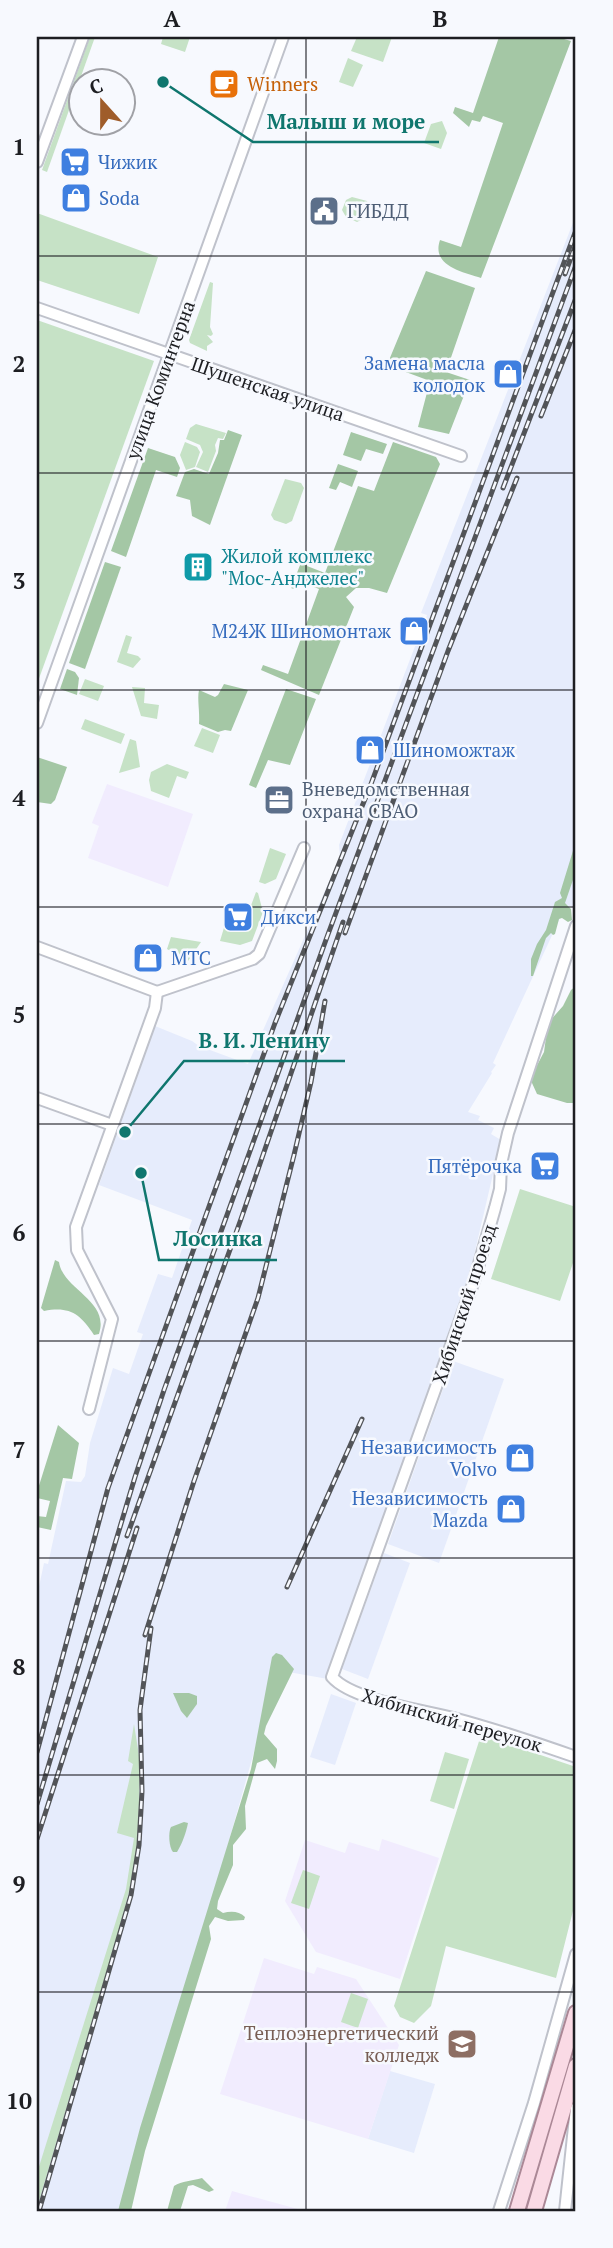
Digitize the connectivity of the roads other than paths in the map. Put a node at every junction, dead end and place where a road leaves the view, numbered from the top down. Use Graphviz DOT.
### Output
graph roads {
  1 [pos="83,37"];
  2 [pos="284,37"];
  3 [pos="37,162"];
  4 [pos="37,308"];
  5 [pos="168,355"];
  6 [pos="461,456"];
  7 [pos="37,723"];
  8 [pos="304,848"];
  9 [pos="576,926"];
  10 [pos="37,947"];
  11 [pos="158,992"];
  12 [pos="37,1098"];
  13 [pos="112,1125"];
  14 [pos="89,1409"];
  15 [pos="332,1677"];
  16 [pos="576,1757"];
  17 [pos="576,1954"];
  18 [pos="576,2013"];
  19 [pos="576,2066"];
  20 [pos="576,2108"];
  21 [pos="499,2211"];
  22 [pos="517,2211"];
  23 [pos="534,2211"];
  24 [pos="565,2211"];
  1 -- 3 [label="street"];
  2 -- 5 [label="street, улица Коминтерна"];
  4 -- 5 [label="street, Шушенская улица"];
  5 -- 6 [label="street, Шушенская улица"];
  5 -- 7 [label="street, улица Коминтерна"];
  8 -- 11 [label="street"];
  9 -- 15 [label="street, Хибинский проезд"];
  10 -- 11 [label="street"];
  11 -- 13 [label="street"];
  12 -- 13 [label="street"];
  13 -- 14 [label="street"];
  15 -- 16 [label="street, Хибинский переулок"];
  17 -- 21 [label="street"];
  18 -- 22 [label="main road"];
  19 -- 23 [label="main road"];
  20 -- 24 [label="street"];
}
